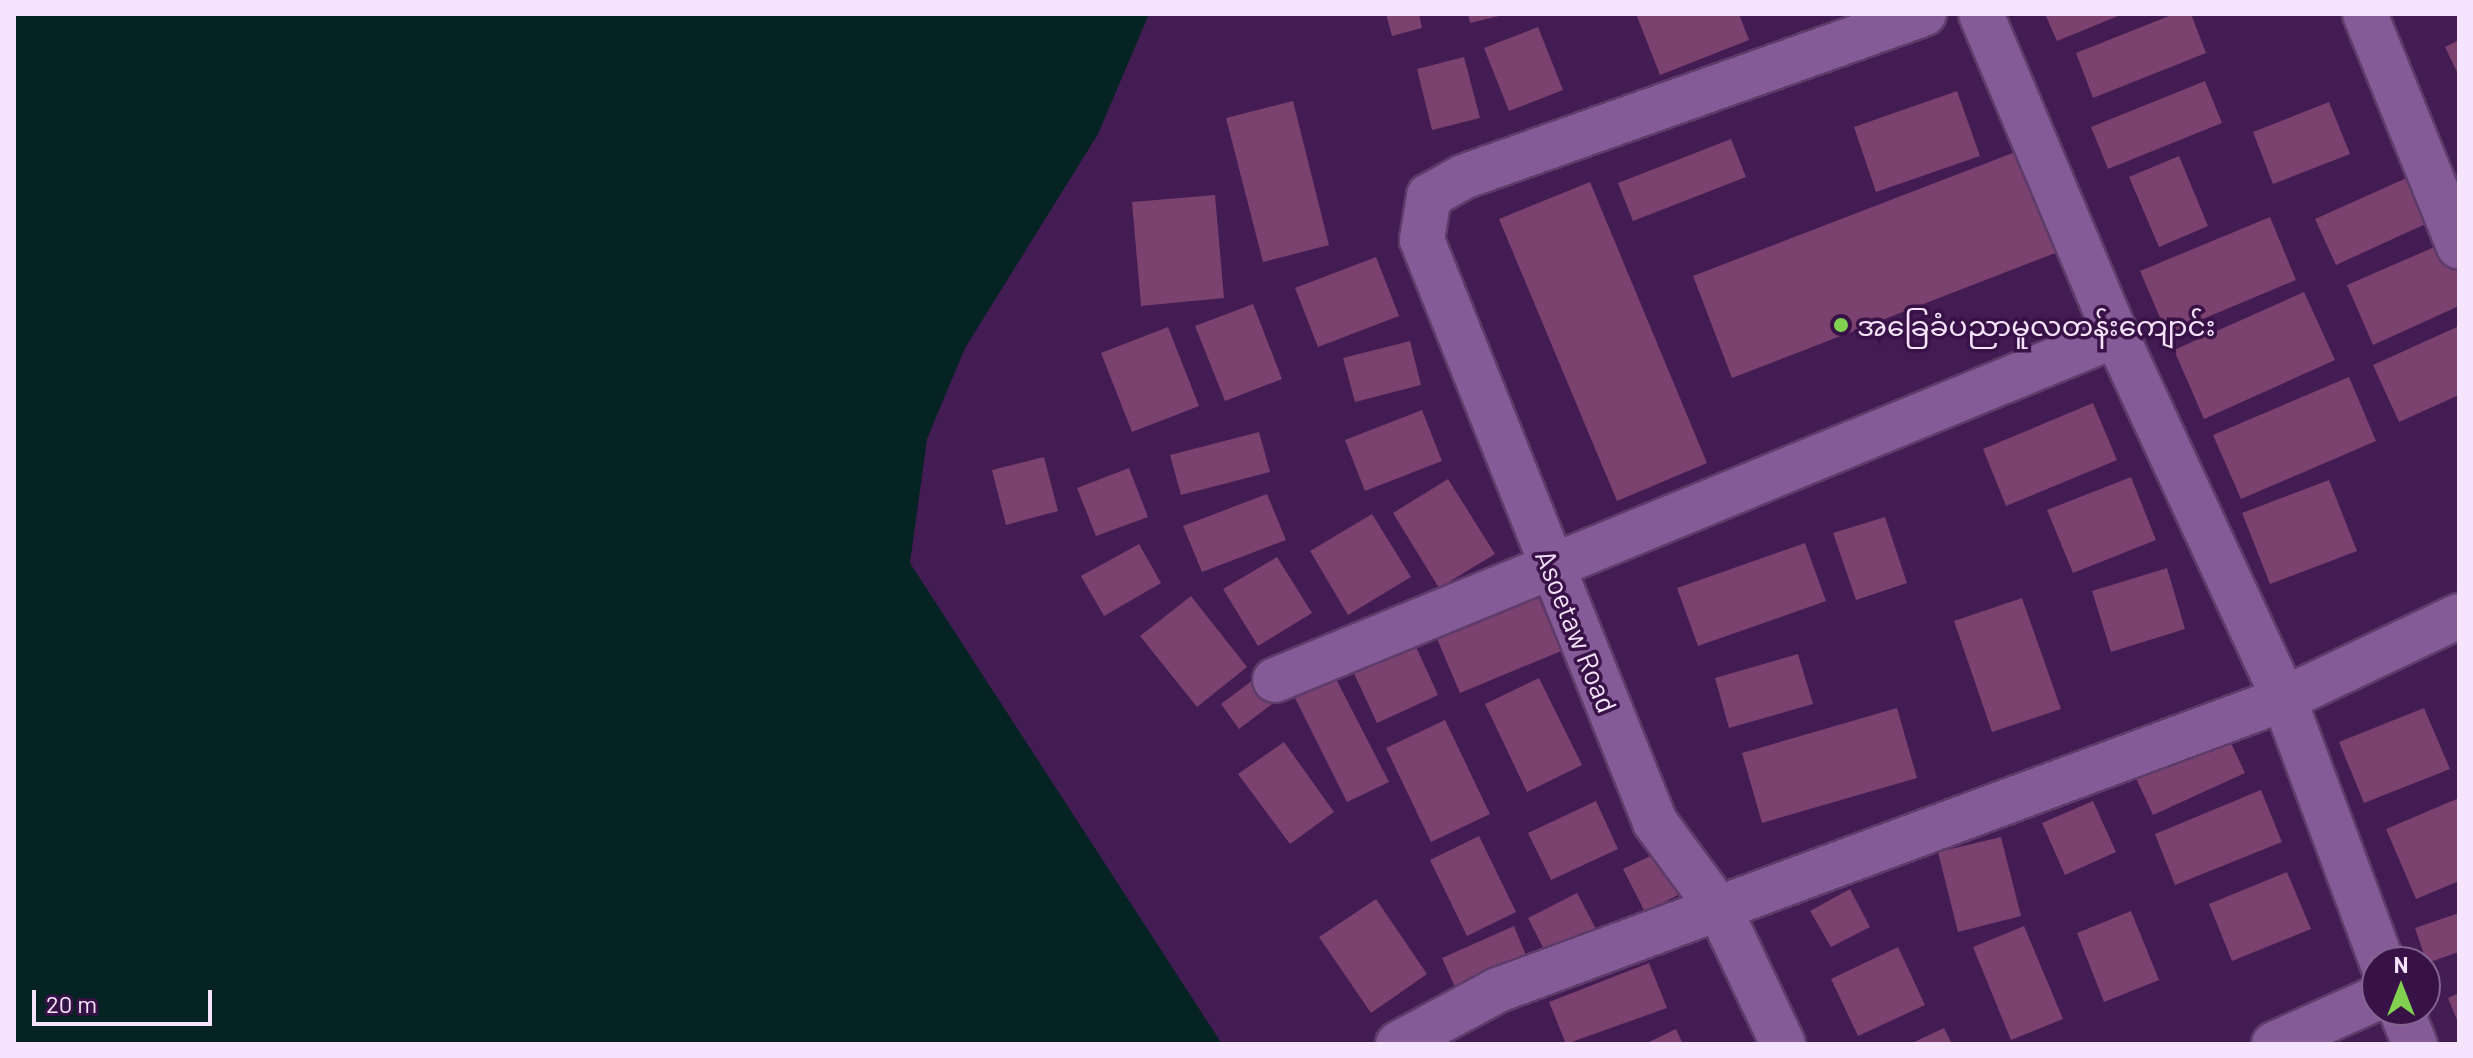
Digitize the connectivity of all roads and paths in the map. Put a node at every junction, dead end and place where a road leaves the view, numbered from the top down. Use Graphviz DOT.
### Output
graph roads {
  1 [pos="1924,14"];
  2 [pos="1981,14"];
  3 [pos="2365,14"];
  4 [pos="2448,193"];
  5 [pos="2459,247"];
  6 [pos="2116,335"];
  7 [pos="1550,567"];
  8 [pos="2459,616"];
  9 [pos="1275,680"];
  10 [pos="2284,699"];
  11 [pos="1721,912"];
  12 [pos="2376,946"];
  13 [pos="2361,1005"];
  14 [pos="1398,1044"];
  15 [pos="1783,1044"];
  16 [pos="2274,1044"];
  1 -- 7 [label="street, Asoetaw Road"];
  2 -- 6 [label="street"];
  3 -- 4 [label="street"];
  4 -- 5 [label="street"];
  6 -- 7 [label="street"];
  6 -- 10 [label="street"];
  7 -- 9 [label="street"];
  7 -- 11 [label="street, Asoetaw Road"];
  8 -- 10 [label="street"];
  10 -- 11 [label="street"];
  10 -- 12 [label="street"];
  11 -- 14 [label="street"];
  11 -- 15 [label="street, Asoetaw Road"];
  13 -- 16 [label="street"];
}
